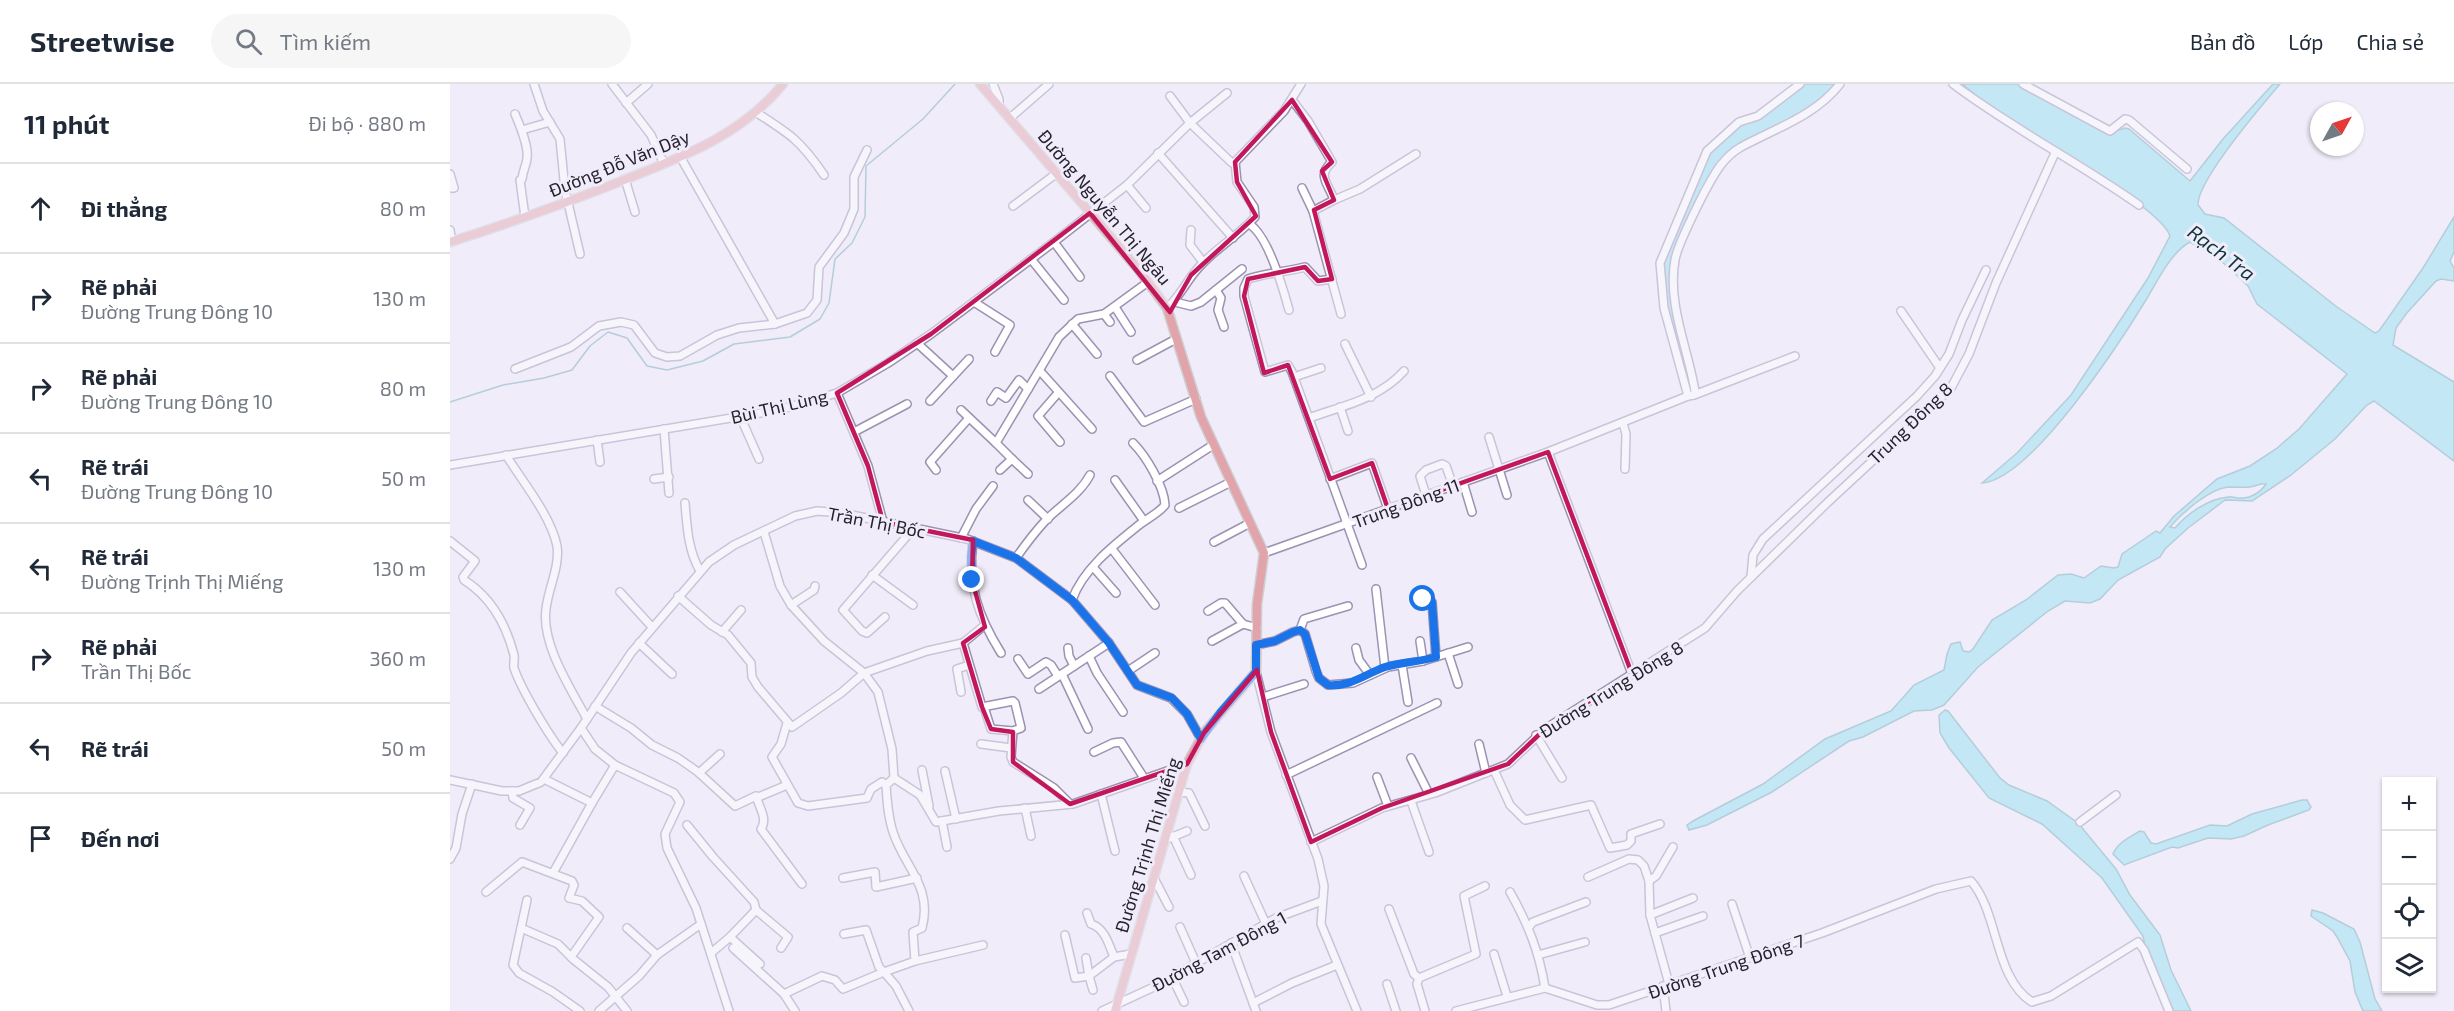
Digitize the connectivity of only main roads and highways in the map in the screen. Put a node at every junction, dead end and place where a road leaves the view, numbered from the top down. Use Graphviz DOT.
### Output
graph roads {
  1 [pos="783,84"];
  2 [pos="980,84"];
  3 [pos="451,242"];
  4 [pos="1256,672"];
  5 [pos="1116,1007"];
  1 -- 3 [label="main road, Đường Đỗ Văn Dậy"];
  2 -- 4 [label="main road, Đường Nguyễn Thị Ngâu"];
  4 -- 5 [label="main road, Đường Trịnh Thị Miếng"];
}
